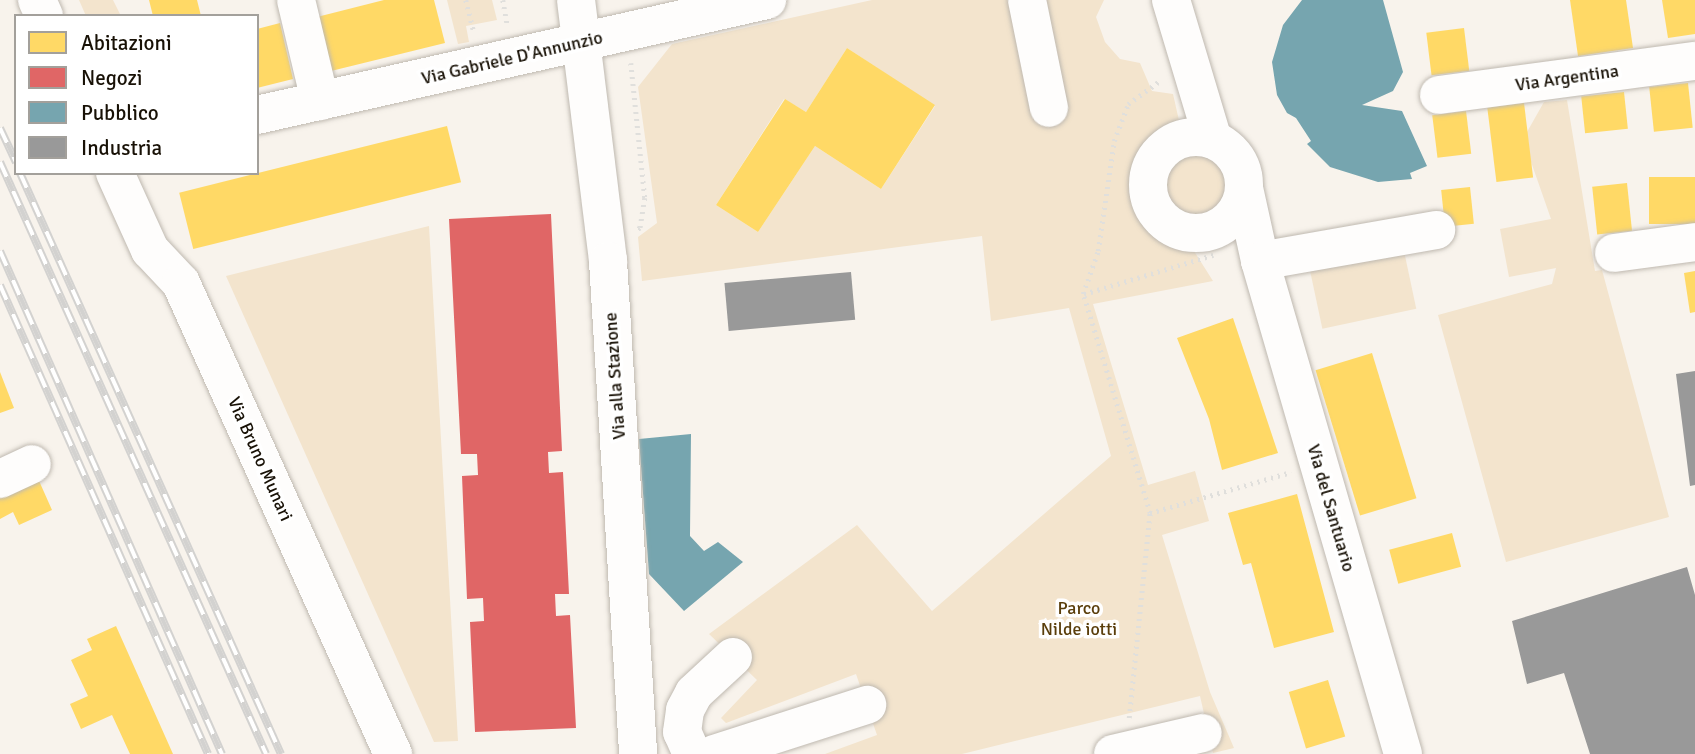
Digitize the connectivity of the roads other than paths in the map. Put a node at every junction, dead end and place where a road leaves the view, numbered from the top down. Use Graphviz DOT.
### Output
graph roads {
  1 [pos="296,0"];
  2 [pos="576,0"];
  3 [pos="768,0"];
  4 [pos="1027,0"];
  5 [pos="1171,0"];
  6 [pos="582,42"];
  7 [pos="1695,61"];
  8 [pos="1439,95"];
  9 [pos="320,101"];
  10 [pos="1049,108"];
  11 [pos="259,115"];
  12 [pos="1213,141"];
  13 [pos="116,175"];
  14 [pos="1244,188"];
  15 [pos="1436,230"];
  16 [pos="1695,242"];
  17 [pos="1208,244"];
  18 [pos="1614,253"];
  19 [pos="1260,261"];
  20 [pos="733,657"];
  21 [pos="867,705"];
  22 [pos="1203,733"];
  23 [pos="638,751"];
  24 [pos="697,751"];
  25 [pos="1120,752"];
  26 [pos="393,754"];
  27 [pos="1403,754"];
  1 -- 9 [label="street"];
  2 -- 6 [label="street, Via alla Stazione"];
  3 -- 6 [label="street, Via Gabriele D'Annunzio"];
  4 -- 10 [label="street"];
  5 -- 12 [label="street"];
  6 -- 9 [label="street, Via Gabriele D'Annunzio"];
  6 -- 23 [label="street, Via alla Stazione"];
  7 -- 8 [label="street, Via Argentina"];
  9 -- 11 [label="street, Via Gabriele D'Annunzio"];
  12 -- 14 [label="street"];
  12 -- 17 [label="street"];
  13 -- 26 [label="street, Via Bruno Munari"];
  14 -- 17 [label="street"];
  14 -- 19 [label="street, Via del Santuario"];
  15 -- 19 [label="street"];
  16 -- 18 [label="street"];
  17 -- 19 [label="street"];
  19 -- 27 [label="street, Via del Santuario"];
  20 -- 24 [label="street"];
  21 -- 24 [label="street"];
  22 -- 25 [label="street"];
  23 -- 24 [label="street"];
}
